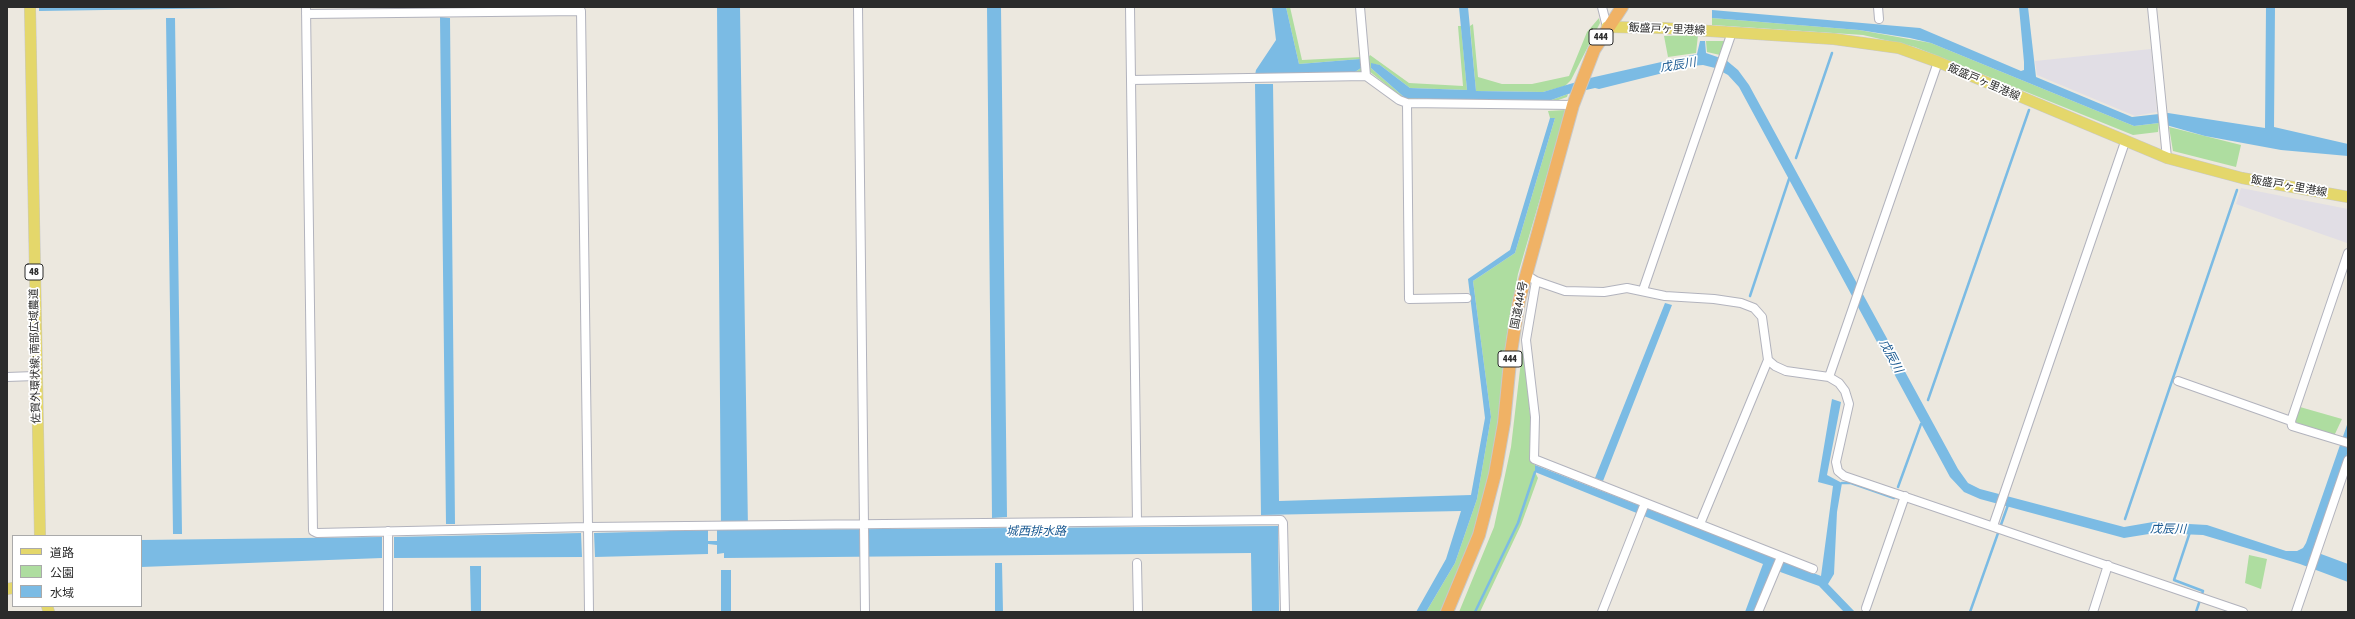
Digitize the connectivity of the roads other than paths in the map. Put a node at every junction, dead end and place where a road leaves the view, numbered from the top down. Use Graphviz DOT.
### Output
graph roads {
  1 [pos="30,7"];
  2 [pos="858,7"];
  3 [pos="1130,7"];
  4 [pos="1360,7"];
  5 [pos="1602,7"];
  6 [pos="1622,7"];
  7 [pos="1878,7"];
  8 [pos="2152,7"];
  9 [pos="306,11"];
  10 [pos="1879,19"];
  11 [pos="1607,27"];
  12 [pos="1732,32"];
  13 [pos="1938,62"];
  14 [pos="1366,76"];
  15 [pos="1131,80"];
  16 [pos="1407,102"];
  17 [pos="1573,105"];
  18 [pos="2125,142"];
  19 [pos="2167,158"];
  20 [pos="2348,197"];
  21 [pos="2348,253"];
  22 [pos="1525,274"];
  23 [pos="1536,281"];
  24 [pos="1643,290"];
  25 [pos="1467,298"];
  26 [pos="1768,360"];
  27 [pos="35,376"];
  28 [pos="7,377"];
  29 [pos="1829,378"];
  30 [pos="2178,381"];
  31 [pos="2291,421"];
  32 [pos="2348,443"];
  33 [pos="2348,460"];
  34 [pos="1904,496"];
  35 [pos="1645,502"];
  36 [pos="1137,521"];
  37 [pos="1700,524"];
  38 [pos="864,526"];
  39 [pos="588,527"];
  40 [pos="1997,528"];
  41 [pos="388,531"];
  42 [pos="40,535"];
  43 [pos="1781,556"];
  44 [pos="1137,563"];
  45 [pos="2108,566"];
  46 [pos="1814,569"];
  47 [pos="1866,608"];
  48 [pos="388,612"];
  49 [pos="589,612"];
  50 [pos="865,612"];
  51 [pos="1138,612"];
  52 [pos="1285,612"];
  53 [pos="1447,612"];
  54 [pos="1602,612"];
  55 [pos="1758,612"];
  56 [pos="2093,612"];
  57 [pos="2243,612"];
  58 [pos="2296,612"];
  1 -- 27 [label="main road, 佐賀外環状線; 南部広域農道 / 48"];
  2 -- 38 [label="street"];
  3 -- 15 [label="street"];
  4 -- 14 [label="street"];
  5 -- 11 [label="street"];
  6 -- 11 [label="highway, 国道444号 / 444"];
  7 -- 10 [label="street"];
  8 -- 19 [label="street"];
  9 -- 39 [label="street"];
  9 -- 41 [label="street"];
  11 -- 12 [label="main road, 飯盛戸ヶ里港線"];
  11 -- 17 [label="highway, 国道444号 / 444"];
  12 -- 13 [label="main road, 飯盛戸ヶ里港線"];
  12 -- 24 [label="street"];
  13 -- 18 [label="main road, 飯盛戸ヶ里港線"];
  13 -- 29 [label="street"];
  14 -- 15 [label="street"];
  14 -- 16 [label="street"];
  15 -- 36 [label="street"];
  16 -- 17 [label="street"];
  16 -- 25 [label="street"];
  17 -- 22 [label="highway, 国道444号 / 444"];
  18 -- 19 [label="main road, 飯盛戸ヶ里港線"];
  18 -- 40 [label="street"];
  19 -- 20 [label="main road, 飯盛戸ヶ里港線"];
  21 -- 31 [label="street"];
  22 -- 23 [label="street"];
  22 -- 53 [label="highway, 国道444号 / 444"];
  23 -- 24 [label="street"];
  23 -- 35 [label="street"];
  24 -- 26 [label="street"];
  26 -- 29 [label="street"];
  26 -- 37 [label="street"];
  27 -- 28 [label="street"];
  27 -- 42 [label="main road, 佐賀外環状線; 南部広域農道 / 48"];
  29 -- 34 [label="street"];
  30 -- 31 [label="street"];
  31 -- 32 [label="street"];
  33 -- 58 [label="street"];
  34 -- 40 [label="street"];
  34 -- 47 [label="street"];
  35 -- 37 [label="street"];
  35 -- 54 [label="street"];
  36 -- 38 [label="street"];
  36 -- 52 [label="street"];
  37 -- 43 [label="street"];
  38 -- 39 [label="street"];
  38 -- 50 [label="street"];
  39 -- 41 [label="street"];
  39 -- 49 [label="street"];
  40 -- 45 [label="street"];
  41 -- 48 [label="street"];
  43 -- 46 [label="street"];
  43 -- 55 [label="street"];
  44 -- 51 [label="street"];
  45 -- 56 [label="street"];
  45 -- 57 [label="street"];
}
